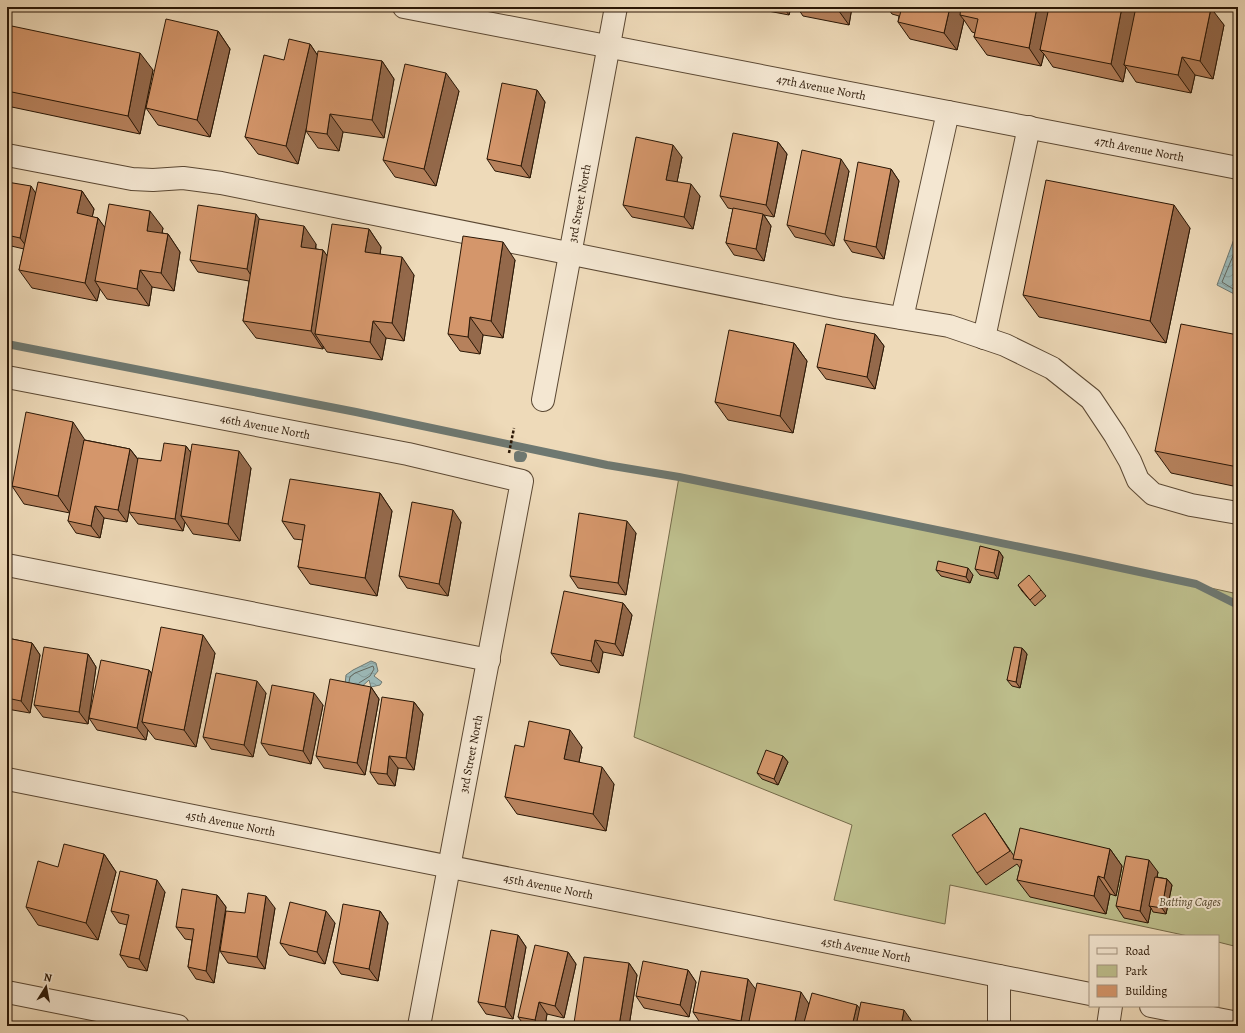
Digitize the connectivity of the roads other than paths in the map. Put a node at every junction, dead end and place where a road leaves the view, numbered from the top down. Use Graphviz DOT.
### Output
graph roads {
  1 [pos="404,7"];
  2 [pos="616,7"];
  3 [pos="608,47"];
  4 [pos="948,112"];
  5 [pos="1029,127"];
  6 [pos="7,155"];
  7 [pos="1238,168"];
  8 [pos="571,253"];
  9 [pos="902,318"];
  10 [pos="984,338"];
  11 [pos="7,377"];
  12 [pos="543,400"];
  13 [pos="522,481"];
  14 [pos="1238,513"];
  15 [pos="7,565"];
  16 [pos="489,660"];
  17 [pos="7,779"];
  18 [pos="450,867"];
  19 [pos="999,976"];
  20 [pos="7,992"];
  21 [pos="1089,994"];
  22 [pos="1111,1007"];
  23 [pos="1156,1007"];
  24 [pos="1238,1023"];
  25 [pos="178,1026"];
  26 [pos="419,1026"];
  27 [pos="999,1026"];
  28 [pos="1108,1026"];
  1 -- 3 [label="street, 47th Avenue North"];
  2 -- 3 [label="street, 3rd Street North"];
  3 -- 4 [label="street, 47th Avenue North"];
  3 -- 8 [label="street, 3rd Street North"];
  4 -- 5 [label="street, 47th Avenue North"];
  4 -- 9 [label="street"];
  5 -- 7 [label="street, 47th Avenue North"];
  5 -- 10 [label="street"];
  6 -- 8 [label="street"];
  8 -- 9 [label="street"];
  8 -- 12 [label="street, 3rd Street North"];
  9 -- 10 [label="street"];
  10 -- 14 [label="street"];
  11 -- 13 [label="street, 46th Avenue North"];
  13 -- 16 [label="street, 3rd Street North"];
  15 -- 16 [label="street"];
  16 -- 18 [label="street, 3rd Street North"];
  17 -- 18 [label="street, 45th Avenue North"];
  18 -- 19 [label="street, 45th Avenue North"];
  18 -- 26 [label="street, 3rd Street North"];
  19 -- 21 [label="street, 45th Avenue North"];
  19 -- 27 [label="street"];
  20 -- 25 [label="street"];
  22 -- 28 [label="street"];
  23 -- 24 [label="street"];
}
